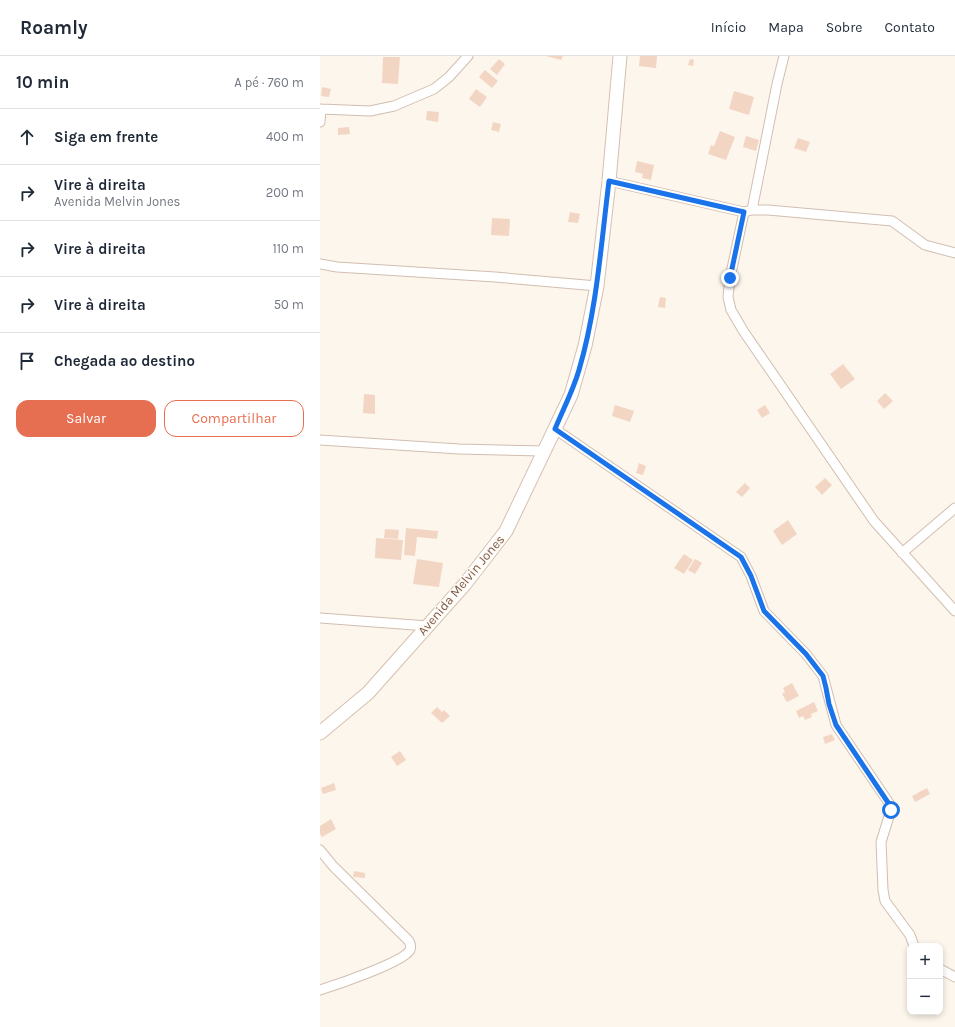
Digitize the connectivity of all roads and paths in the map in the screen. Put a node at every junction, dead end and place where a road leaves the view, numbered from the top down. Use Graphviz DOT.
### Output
graph roads {
  1 [pos="468,56"];
  2 [pos="620,56"];
  3 [pos="784,56"];
  4 [pos="320,109"];
  5 [pos="320,122"];
  6 [pos="609,181"];
  7 [pos="748,211"];
  8 [pos="955,253"];
  9 [pos="320,264"];
  10 [pos="597,286"];
  11 [pos="555,429"];
  12 [pos="320,440"];
  13 [pos="544,451"];
  14 [pos="955,508"];
  15 [pos="902,553"];
  16 [pos="955,612"];
  17 [pos="320,618"];
  18 [pos="428,626"];
  19 [pos="320,733"];
  20 [pos="320,850"];
  21 [pos="913,943"];
  22 [pos="943,971"];
  23 [pos="955,977"];
  24 [pos="320,990"];
  1 -- 4 [label="street"];
  2 -- 6 [label="street, Avenida Melvin Jones"];
  3 -- 7 [label="street"];
  4 -- 5 [label="street"];
  6 -- 7 [label="street"];
  6 -- 10 [label="street, Avenida Melvin Jones"];
  7 -- 8 [label="street"];
  7 -- 15 [label="street"];
  9 -- 10 [label="street"];
  10 -- 11 [label="street, Avenida Melvin Jones"];
  11 -- 13 [label="street, Avenida Melvin Jones"];
  11 -- 21 [label="street"];
  12 -- 13 [label="street"];
  13 -- 18 [label="street, Avenida Melvin Jones"];
  14 -- 15 [label="street"];
  15 -- 16 [label="street"];
  17 -- 18 [label="street"];
  18 -- 19 [label="street, Avenida Melvin Jones"];
  20 -- 24 [label="street"];
  22 -- 23 [label="street"];
}
